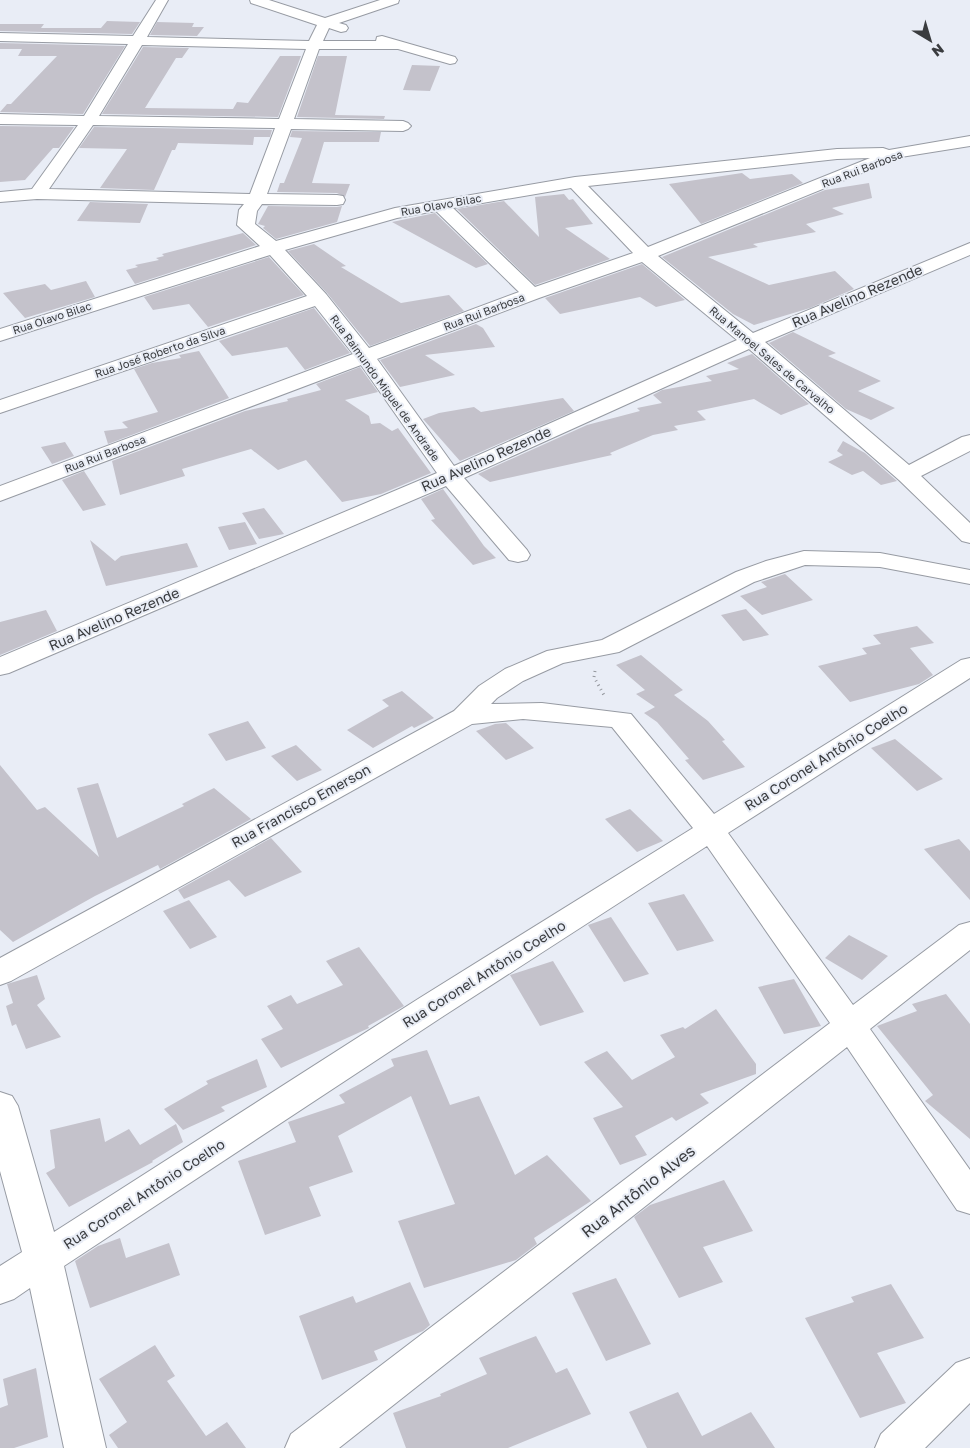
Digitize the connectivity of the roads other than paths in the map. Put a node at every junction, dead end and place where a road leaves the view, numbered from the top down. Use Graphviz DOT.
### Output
graph roads {
  1 [pos="162,0"];
  2 [pos="256,0"];
  3 [pos="393,0"];
  4 [pos="325,23"];
  5 [pos="0,37"];
  6 [pos="139,40"];
  7 [pos="314,45"];
  8 [pos="398,45"];
  9 [pos="450,60"];
  10 [pos="0,119"];
  11 [pos="89,120"];
  12 [pos="286,122"];
  13 [pos="403,126"];
  14 [pos="970,141"];
  15 [pos="897,153"];
  16 [pos="575,182"];
  17 [pos="37,194"];
  18 [pos="0,197"];
  19 [pos="257,198"];
  20 [pos="337,200"];
  21 [pos="439,204"];
  22 [pos="273,248"];
  23 [pos="970,248"];
  24 [pos="645,255"];
  25 [pos="532,294"];
  26 [pos="319,298"];
  27 [pos="0,335"];
  28 [pos="751,341"];
  29 [pos="365,357"];
  30 [pos="0,407"];
  31 [pos="970,442"];
  32 [pos="907,475"];
  33 [pos="450,476"];
  34 [pos="0,494"];
  35 [pos="970,536"];
  36 [pos="518,556"];
  37 [pos="970,577"];
  38 [pos="970,666"];
  39 [pos="0,667"];
  40 [pos="464,717"];
  41 [pos="711,830"];
  42 [pos="970,933"];
  43 [pos="0,973"];
  44 [pos="850,1026"];
  45 [pos="0,1106"];
  46 [pos="970,1199"];
  47 [pos="43,1260"];
  48 [pos="0,1287"];
  49 [pos="970,1376"];
  50 [pos="85,1448"];
  51 [pos="306,1448"];
  52 [pos="896,1448"];
  1 -- 6 [label="street"];
  2 -- 4 [label="street"];
  3 -- 4 [label="street"];
  4 -- 7 [label="street"];
  4 -- 8 [label="street"];
  5 -- 6 [label="street"];
  6 -- 7 [label="street"];
  6 -- 11 [label="street"];
  7 -- 8 [label="street"];
  7 -- 12 [label="street"];
  8 -- 9 [label="street"];
  10 -- 11 [label="street"];
  11 -- 12 [label="street"];
  11 -- 17 [label="street"];
  12 -- 13 [label="street"];
  12 -- 19 [label="street"];
  14 -- 15 [label="street, Rua Rui Barbosa"];
  15 -- 16 [label="street, Rua Olavo Bilac"];
  15 -- 24 [label="street, Rua Rui Barbosa"];
  16 -- 21 [label="street, Rua Olavo Bilac"];
  16 -- 24 [label="street, Rua Manoel Sales de Carvalho"];
  17 -- 18 [label="street"];
  17 -- 19 [label="street"];
  19 -- 20 [label="street"];
  19 -- 22 [label="street, Rua Raimundo Miguel de Andrade"];
  21 -- 22 [label="street, Rua Olavo Bilac"];
  21 -- 25 [label="street"];
  22 -- 26 [label="street, Rua Raimundo Miguel de Andrade"];
  22 -- 27 [label="street, Rua Olavo Bilac"];
  23 -- 28 [label="street, Rua Avelino Rezende"];
  24 -- 25 [label="street, Rua Rui Barbosa"];
  24 -- 28 [label="street, Rua Manoel Sales de Carvalho"];
  25 -- 29 [label="street, Rua Rui Barbosa"];
  26 -- 29 [label="street, Rua Raimundo Miguel de Andrade"];
  26 -- 30 [label="street, Rua José Roberto da Silva"];
  28 -- 32 [label="street, Rua Manoel Sales de Carvalho"];
  28 -- 33 [label="street, Rua Avelino Rezende"];
  29 -- 33 [label="street, Rua Raimundo Miguel de Andrade"];
  29 -- 34 [label="street, Rua Rui Barbosa"];
  31 -- 32 [label="street"];
  32 -- 35 [label="street, Rua Manoel Sales de Carvalho"];
  33 -- 36 [label="street, Rua Raimundo Miguel de Andrade"];
  33 -- 39 [label="street, Rua Avelino Rezende"];
  37 -- 40 [label="street"];
  38 -- 41 [label="street, Rua Coronel Antônio Coelho"];
  40 -- 41 [label="street, Rua Francisco Emerson"];
  40 -- 43 [label="street, Rua Francisco Emerson"];
  41 -- 44 [label="street"];
  41 -- 47 [label="street, Rua Coronel Antônio Coelho"];
  42 -- 44 [label="street, Rua Antônio Alves"];
  44 -- 46 [label="street"];
  44 -- 51 [label="street, Rua Antônio Alves"];
  45 -- 47 [label="street"];
  47 -- 48 [label="street, Rua Coronel Antônio Coelho"];
  47 -- 50 [label="street"];
  49 -- 52 [label="street"];
}
